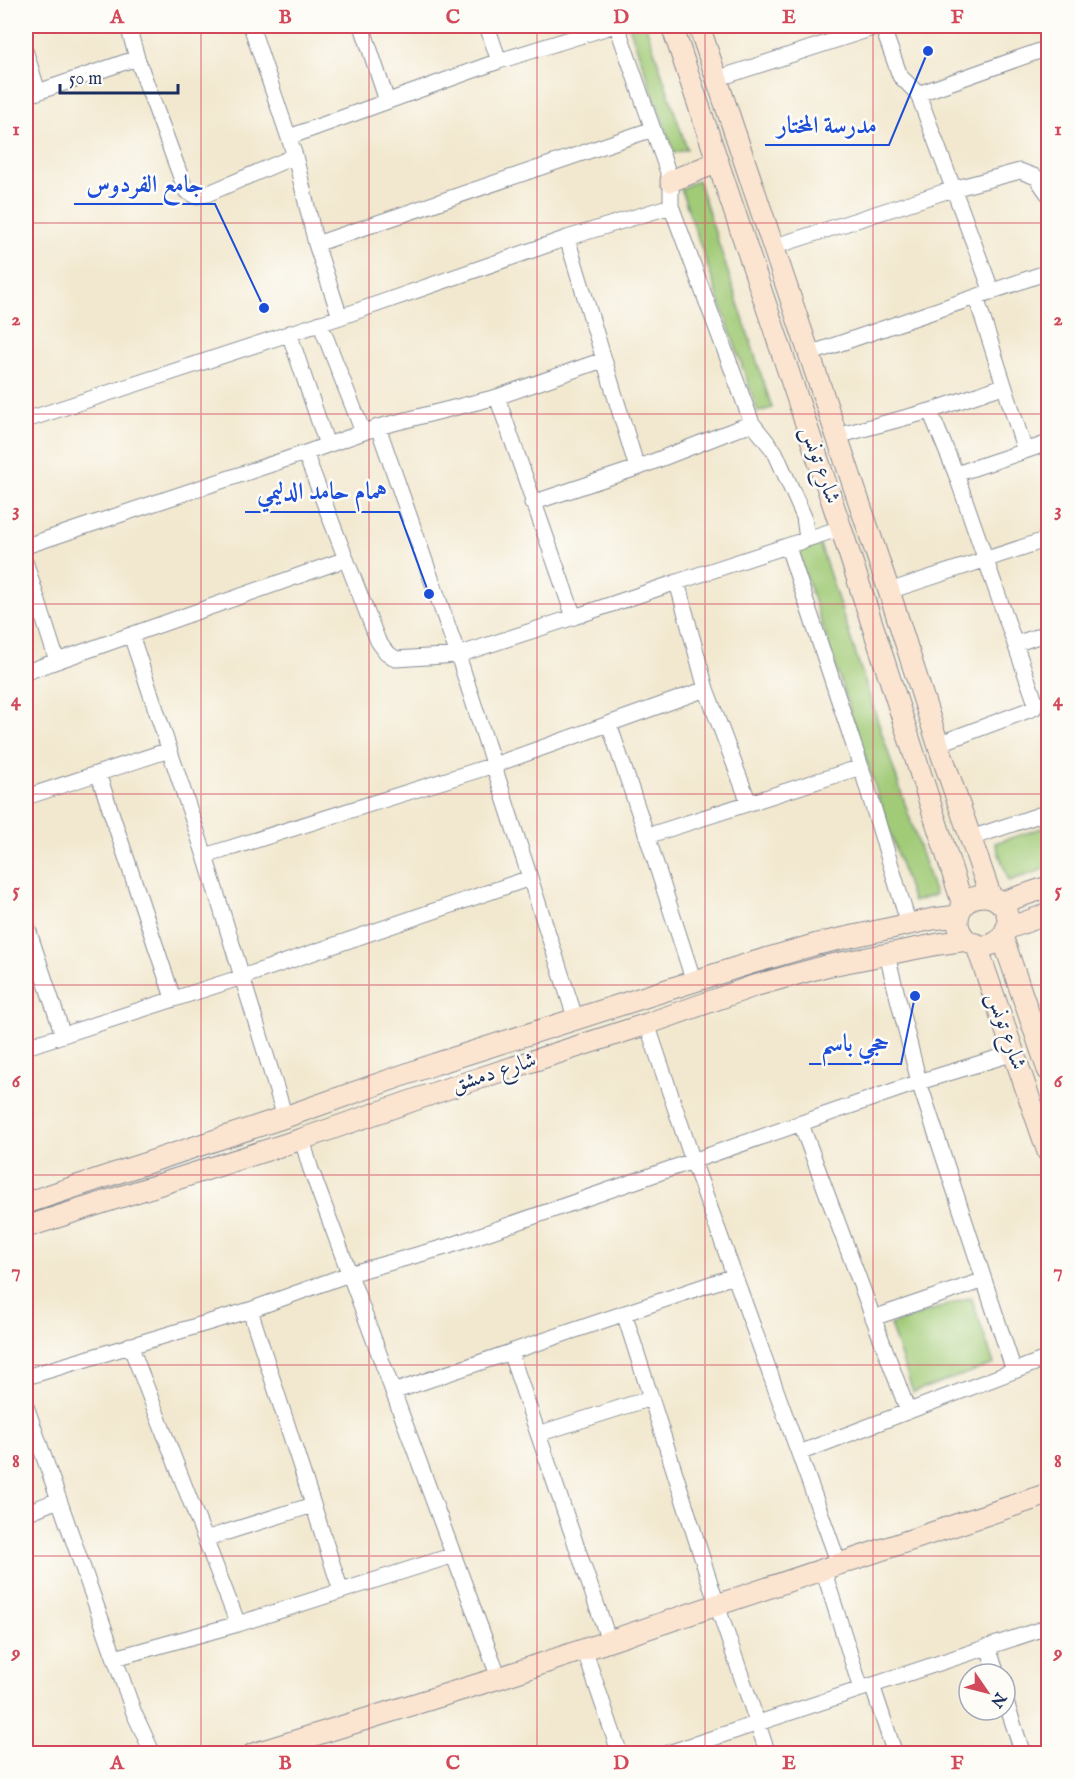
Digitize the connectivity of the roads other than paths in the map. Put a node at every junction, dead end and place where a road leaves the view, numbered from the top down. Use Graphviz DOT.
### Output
graph roads {
  1 [pos="128,26"];
  2 [pos="251,26"];
  3 [pos="362,26"];
  4 [pos="487,26"];
  5 [pos="612,26"];
  6 [pos="617,26"];
  7 [pos="672,26"];
  8 [pos="699,26"];
  9 [pos="880,26"];
  10 [pos="1048,48"];
  11 [pos="26,53"];
  12 [pos="137,58"];
  13 [pos="498,61"];
  14 [pos="716,79"];
  15 [pos="32,94"];
  16 [pos="918,94"];
  17 [pos="387,100"];
  18 [pos="653,129"];
  19 [pos="289,137"];
  20 [pos="296,156"];
  21 [pos="718,162"];
  22 [pos="671,181"];
  23 [pos="953,189"];
  24 [pos="1048,194"];
  25 [pos="671,206"];
  26 [pos="567,238"];
  27 [pos="316,244"];
  28 [pos="773,247"];
  29 [pos="1048,272"];
  30 [pos="992,292"];
  31 [pos="976,297"];
  32 [pos="340,317"];
  33 [pos="320,323"];
  34 [pos="289,333"];
  35 [pos="809,354"];
  36 [pos="603,360"];
  37 [pos="1003,386"];
  38 [pos="497,397"];
  39 [pos="930,411"];
  40 [pos="26,420"];
  41 [pos="752,423"];
  42 [pos="371,430"];
  43 [pos="837,436"];
  44 [pos="1048,443"];
  45 [pos="327,445"];
  46 [pos="1025,451"];
  47 [pos="306,453"];
  48 [pos="638,468"];
  49 [pos="956,474"];
  50 [pos="532,503"];
  51 [pos="841,528"];
  52 [pos="1048,538"];
  53 [pos="807,539"];
  54 [pos="26,546"];
  55 [pos="788,547"];
  56 [pos="346,559"];
  57 [pos="985,559"];
  58 [pos="26,564"];
  59 [pos="677,582"];
  60 [pos="889,591"];
  61 [pos="574,617"];
  62 [pos="1048,633"];
  63 [pos="131,635"];
  64 [pos="1015,644"];
  65 [pos="458,656"];
  66 [pos="57,661"];
  67 [pos="26,672"];
  68 [pos="706,689"];
  69 [pos="609,724"];
  70 [pos="938,744"];
  71 [pos="169,750"];
  72 [pos="494,765"];
  73 [pos="861,767"];
  74 [pos="98,773"];
  75 [pos="26,797"];
  76 [pos="749,803"];
  77 [pos="1048,812"];
  78 [pos="647,836"];
  79 [pos="971,838"];
  80 [pos="205,856"];
  81 [pos="530,878"];
  82 [pos="1048,886"];
  83 [pos="996,900"];
  84 [pos="961,911"];
  85 [pos="1048,914"];
  86 [pos="26,923"];
  87 [pos="909,925"];
  88 [pos="1004,933"];
  89 [pos="971,942"];
  90 [pos="887,955"];
  91 [pos="242,977"];
  92 [pos="694,982"];
  93 [pos="172,998"];
  94 [pos="576,1020"];
  95 [pos="647,1024"];
  96 [pos="1042,1029"];
  97 [pos="63,1035"];
  98 [pos="26,1047"];
  99 [pos="1014,1053"];
  100 [pos="1048,1070"];
  101 [pos="919,1082"];
  102 [pos="285,1117"];
  103 [pos="801,1124"];
  104 [pos="302,1139"];
  105 [pos="1048,1152"];
  106 [pos="693,1161"];
  107 [pos="26,1203"];
  108 [pos="26,1227"];
  109 [pos="349,1274"];
  110 [pos="735,1276"];
  111 [pos="984,1280"];
  112 [pos="249,1310"];
  113 [pos="624,1313"];
  114 [pos="873,1318"];
  115 [pos="130,1345"];
  116 [pos="510,1352"];
  117 [pos="1048,1358"];
  118 [pos="1014,1371"];
  119 [pos="26,1377"];
  120 [pos="393,1392"];
  121 [pos="651,1398"];
  122 [pos="26,1406"];
  123 [pos="908,1412"];
  124 [pos="538,1434"];
  125 [pos="799,1453"];
  126 [pos="1048,1494"];
  127 [pos="58,1500"];
  128 [pos="313,1505"];
  129 [pos="26,1513"];
  130 [pos="205,1539"];
  131 [pos="454,1555"];
  132 [pos="831,1567"];
  133 [pos="341,1591"];
  134 [pos="717,1605"];
  135 [pos="238,1624"];
  136 [pos="1048,1627"];
  137 [pos="609,1641"];
  138 [pos="988,1647"];
  139 [pos="584,1649"];
  140 [pos="116,1658"];
  141 [pos="993,1662"];
  142 [pos="499,1678"];
  143 [pos="867,1687"];
  144 [pos="1013,1722"];
  145 [pos="757,1723"];
  146 [pos="153,1754"];
  147 [pos="253,1754"];
  148 [pos="620,1754"];
  149 [pos="665,1754"];
  150 [pos="768,1754"];
  151 [pos="895,1754"];
  152 [pos="1023,1754"];
  1 -- 12 [label="street"];
  2 -- 19 [label="street"];
  3 -- 17 [label="street"];
  4 -- 13 [label="street"];
  5 -- 13 [label="street"];
  6 -- 18 [label="street"];
  7 -- 21 [label="street, شارع تونس"];
  8 -- 14 [label="street, شارع تونس"];
  9 -- 14 [label="street"];
  9 -- 16 [label="street"];
  10 -- 16 [label="street"];
  11 -- 15 [label="street"];
  12 -- 15 [label="street"];
  12 -- 20 [label="street"];
  13 -- 17 [label="street"];
  14 -- 28 [label="street, شارع تونس"];
  16 -- 23 [label="street"];
  17 -- 19 [label="street"];
  18 -- 22 [label="street"];
  18 -- 27 [label="street"];
  19 -- 20 [label="street"];
  20 -- 27 [label="street"];
  21 -- 22 [label="street"];
  21 -- 51 [label="street, شارع تونس"];
  22 -- 25 [label="street"];
  23 -- 24 [label="street"];
  23 -- 28 [label="street"];
  23 -- 30 [label="street"];
  25 -- 26 [label="street"];
  25 -- 41 [label="street"];
  26 -- 32 [label="street"];
  26 -- 36 [label="street"];
  27 -- 32 [label="street"];
  28 -- 35 [label="street, شارع تونس"];
  29 -- 30 [label="street"];
  30 -- 31 [label="street"];
  31 -- 35 [label="street"];
  31 -- 37 [label="street"];
  32 -- 33 [label="street"];
  33 -- 34 [label="street"];
  33 -- 42 [label="street"];
  34 -- 40 [label="street"];
  34 -- 45 [label="street"];
  35 -- 43 [label="street, شارع تونس"];
  36 -- 38 [label="street"];
  36 -- 48 [label="street"];
  37 -- 39 [label="street"];
  37 -- 46 [label="street"];
  38 -- 42 [label="street"];
  38 -- 50 [label="street"];
  39 -- 43 [label="street"];
  39 -- 49 [label="street"];
  41 -- 48 [label="street"];
  41 -- 53 [label="street"];
  42 -- 45 [label="street"];
  42 -- 65 [label="street"];
  43 -- 60 [label="street, شارع تونس"];
  44 -- 46 [label="street"];
  45 -- 47 [label="street"];
  46 -- 49 [label="street"];
  47 -- 54 [label="street"];
  47 -- 56 [label="street"];
  48 -- 50 [label="street"];
  49 -- 57 [label="street"];
  50 -- 61 [label="street"];
  51 -- 53 [label="street"];
  51 -- 84 [label="street, شارع تونس"];
  52 -- 57 [label="street"];
  53 -- 55 [label="street"];
  55 -- 59 [label="street"];
  55 -- 73 [label="street"];
  56 -- 63 [label="street"];
  56 -- 65 [label="street"];
  57 -- 60 [label="street"];
  57 -- 64 [label="street"];
  58 -- 66 [label="street"];
  59 -- 61 [label="street"];
  59 -- 68 [label="street"];
  60 -- 70 [label="street, شارع تونس"];
  61 -- 65 [label="street"];
  62 -- 64 [label="street"];
  63 -- 66 [label="street"];
  63 -- 71 [label="street"];
  64 -- 70 [label="street"];
  65 -- 72 [label="street"];
  66 -- 67 [label="street"];
  68 -- 69 [label="street"];
  68 -- 76 [label="street"];
  69 -- 72 [label="street"];
  69 -- 78 [label="street"];
  70 -- 79 [label="street, شارع تونس"];
  71 -- 74 [label="street"];
  71 -- 80 [label="street"];
  72 -- 80 [label="street"];
  72 -- 81 [label="street"];
  73 -- 76 [label="street"];
  73 -- 87 [label="street"];
  74 -- 75 [label="street"];
  74 -- 93 [label="street"];
  76 -- 78 [label="street"];
  77 -- 79 [label="street"];
  78 -- 92 [label="street"];
  79 -- 83 [label="street, شارع تونس"];
  80 -- 91 [label="street"];
  81 -- 91 [label="street"];
  81 -- 94 [label="street"];
  82 -- 83 [label="street"];
  83 -- 84 [label="street"];
  83 -- 88 [label="street"];
  84 -- 87 [label="street, شارع دمشق"];
  84 -- 89 [label="street"];
  85 -- 88 [label="street"];
  86 -- 97 [label="street"];
  87 -- 92 [label="street, شارع دمشق"];
  88 -- 89 [label="street"];
  88 -- 96 [label="street, شارع تونس"];
  89 -- 90 [label="street, شارع دمشق"];
  89 -- 99 [label="street, شارع تونس"];
  90 -- 95 [label="street, شارع دمشق"];
  90 -- 101 [label="street"];
  91 -- 93 [label="street"];
  91 -- 102 [label="street"];
  92 -- 94 [label="street, شارع دمشق"];
  93 -- 97 [label="street"];
  94 -- 102 [label="street, شارع دمشق"];
  95 -- 104 [label="street, شارع دمشق"];
  95 -- 106 [label="street"];
  96 -- 100 [label="street, شارع تونس"];
  97 -- 98 [label="street"];
  99 -- 101 [label="street"];
  99 -- 105 [label="street, شارع تونس"];
  101 -- 103 [label="street"];
  101 -- 111 [label="street"];
  102 -- 107 [label="street, شارع دمشق"];
  103 -- 106 [label="street"];
  103 -- 114 [label="street"];
  104 -- 108 [label="street, شارع دمشق"];
  104 -- 109 [label="street"];
  106 -- 109 [label="street"];
  106 -- 110 [label="street"];
  109 -- 112 [label="street"];
  109 -- 120 [label="street"];
  110 -- 113 [label="street"];
  110 -- 125 [label="street"];
  111 -- 114 [label="street"];
  111 -- 118 [label="street"];
  112 -- 115 [label="street"];
  112 -- 128 [label="street"];
  113 -- 116 [label="street"];
  113 -- 121 [label="street"];
  114 -- 123 [label="street"];
  115 -- 119 [label="street"];
  115 -- 130 [label="street"];
  116 -- 120 [label="street"];
  116 -- 124 [label="street"];
  117 -- 118 [label="street"];
  118 -- 123 [label="street"];
  120 -- 131 [label="street"];
  121 -- 124 [label="street"];
  121 -- 134 [label="street"];
  122 -- 127 [label="street"];
  123 -- 125 [label="street"];
  124 -- 137 [label="street"];
  125 -- 132 [label="street"];
  126 -- 132 [label="street"];
  127 -- 129 [label="street"];
  127 -- 140 [label="street"];
  128 -- 130 [label="street"];
  128 -- 133 [label="street"];
  130 -- 135 [label="street"];
  131 -- 133 [label="street"];
  131 -- 142 [label="street"];
  132 -- 134 [label="street"];
  132 -- 143 [label="street"];
  133 -- 135 [label="street"];
  134 -- 137 [label="street"];
  134 -- 145 [label="street"];
  135 -- 140 [label="street"];
  136 -- 138 [label="street"];
  137 -- 139 [label="street"];
  138 -- 141 [label="street"];
  138 -- 143 [label="street"];
  139 -- 142 [label="street"];
  139 -- 148 [label="street"];
  140 -- 146 [label="street"];
  142 -- 147 [label="street"];
  143 -- 145 [label="street"];
  143 -- 151 [label="street"];
  144 -- 152 [label="street"];
  145 -- 149 [label="street"];
  145 -- 150 [label="street"];
}
